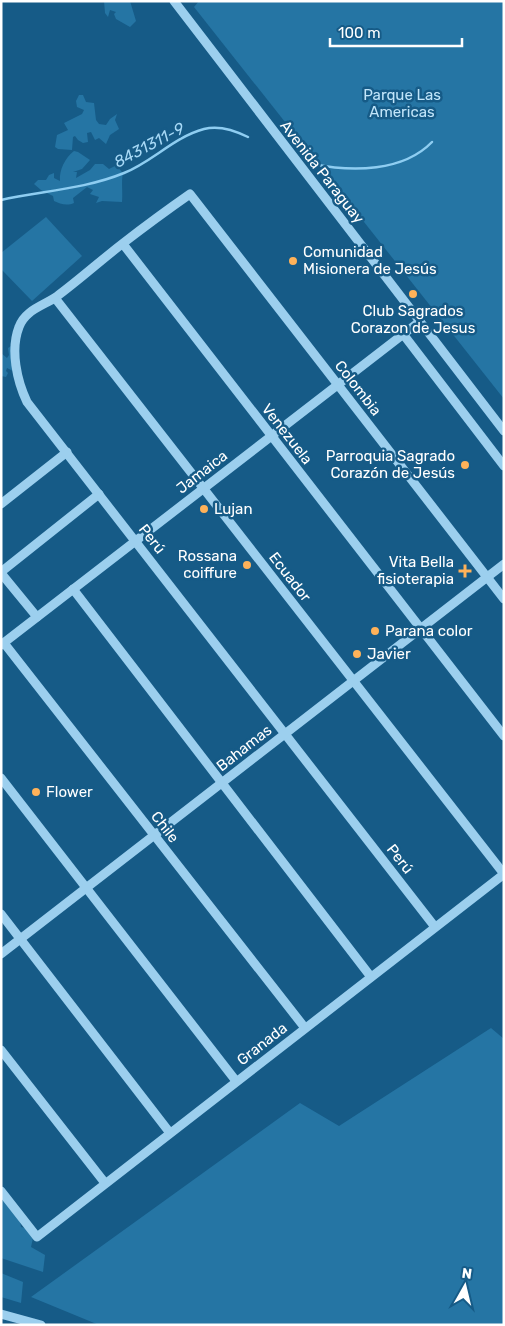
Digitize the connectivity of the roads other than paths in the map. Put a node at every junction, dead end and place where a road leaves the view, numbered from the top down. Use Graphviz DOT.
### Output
graph roads {
  1 [pos="178,3"];
  2 [pos="190,194"];
  3 [pos="123,244"];
  4 [pos="55,298"];
  5 [pos="419,322"];
  6 [pos="403,334"];
  7 [pos="338,384"];
  8 [pos="504,430"];
  9 [pos="272,436"];
  10 [pos="67,452"];
  11 [pos="504,466"];
  12 [pos="203,489"];
  13 [pos="100,494"];
  14 [pos="1,504"];
  15 [pos="136,541"];
  16 [pos="504,564"];
  17 [pos="1,572"];
  18 [pos="487,577"];
  19 [pos="73,589"];
  20 [pos="504,598"];
  21 [pos="36,617"];
  22 [pos="421,628"];
  23 [pos="2,644"];
  24 [pos="353,681"];
  25 [pos="285,734"];
  26 [pos="504,736"];
  27 [pos="1,778"];
  28 [pos="222,783"];
  29 [pos="154,835"];
  30 [pos="504,874"];
  31 [pos="86,888"];
  32 [pos="1,914"];
  33 [pos="435,927"];
  34 [pos="20,939"];
  35 [pos="1,954"];
  36 [pos="371,977"];
  37 [pos="305,1028"];
  38 [pos="1,1050"];
  39 [pos="236,1081"];
  40 [pos="170,1133"];
  41 [pos="105,1183"];
  42 [pos="1,1190"];
  43 [pos="1,1314"];
  44 [pos="41,1325"];
  1 -- 5 [label="street, Avenida Paraguay"];
  2 -- 3 [label="street, Perú"];
  2 -- 7 [label="street, Colombia"];
  3 -- 4 [label="street, Perú"];
  3 -- 9 [label="street, Venezuela"];
  4 -- 10 [label="street, Perú"];
  4 -- 12 [label="street, Ecuador"];
  5 -- 6 [label="street, Jamaica"];
  5 -- 8 [label="street, Avenida Paraguay"];
  6 -- 7 [label="street, Jamaica"];
  6 -- 11 [label="street"];
  7 -- 9 [label="street, Jamaica"];
  7 -- 18 [label="street, Colombia"];
  9 -- 12 [label="street, Jamaica"];
  9 -- 22 [label="street, Venezuela"];
  10 -- 13 [label="street, Perú"];
  10 -- 14 [label="street"];
  12 -- 15 [label="street, Jamaica"];
  12 -- 24 [label="street, Ecuador"];
  13 -- 15 [label="street, Perú"];
  13 -- 17 [label="street"];
  15 -- 19 [label="street, Jamaica"];
  15 -- 25 [label="street, Perú"];
  16 -- 18 [label="street, Bahamas"];
  17 -- 21 [label="street"];
  18 -- 20 [label="street, Colombia"];
  18 -- 22 [label="street, Bahamas"];
  19 -- 21 [label="street, Jamaica"];
  19 -- 28 [label="street"];
  21 -- 23 [label="street, Jamaica"];
  22 -- 24 [label="street, Bahamas"];
  22 -- 26 [label="street, Venezuela"];
  23 -- 29 [label="street, Chile"];
  24 -- 25 [label="street, Bahamas"];
  24 -- 30 [label="street, Ecuador"];
  25 -- 28 [label="street, Bahamas"];
  25 -- 33 [label="street, Perú"];
  27 -- 31 [label="street"];
  28 -- 29 [label="street, Bahamas"];
  28 -- 36 [label="street"];
  29 -- 31 [label="street, Bahamas"];
  29 -- 37 [label="street, Chile"];
  30 -- 33 [label="street, Granada"];
  31 -- 34 [label="street, Bahamas"];
  31 -- 39 [label="street"];
  32 -- 34 [label="street"];
  33 -- 36 [label="street, Granada"];
  34 -- 35 [label="street, Bahamas"];
  34 -- 40 [label="street"];
  36 -- 37 [label="street, Granada"];
  37 -- 39 [label="street, Granada"];
  38 -- 41 [label="street"];
  39 -- 40 [label="street, Granada"];
  40 -- 41 [label="street, Granada"];
  41 -- 42 [label="street, Granada"];
  43 -- 44 [label="street"];
}
